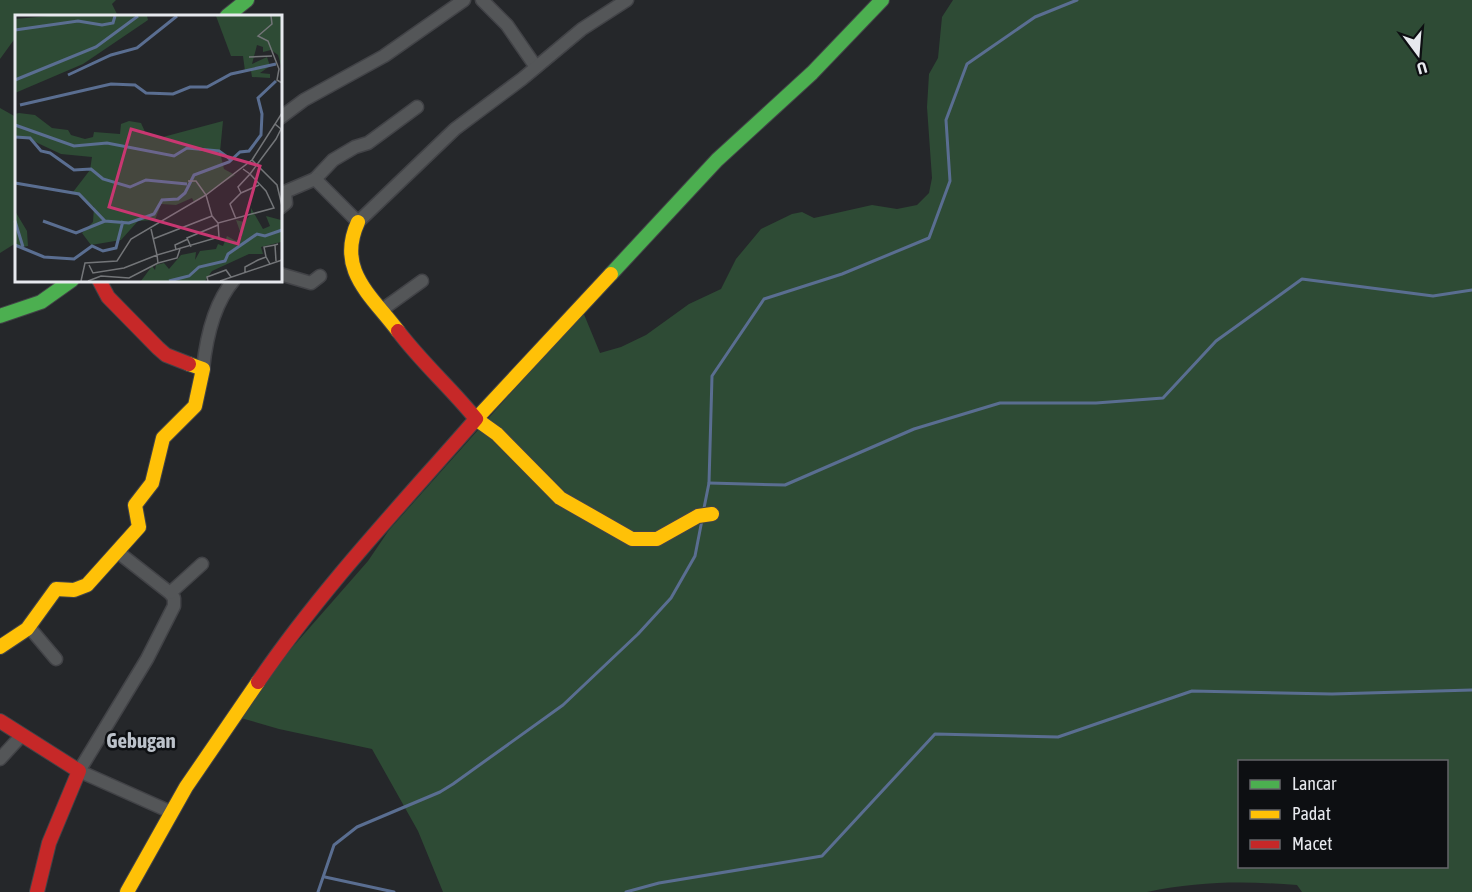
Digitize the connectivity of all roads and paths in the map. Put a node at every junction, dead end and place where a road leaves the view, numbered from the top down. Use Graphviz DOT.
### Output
graph roads {
  1 [pos="248,0"];
  2 [pos="464,0"];
  3 [pos="482,0"];
  4 [pos="602,0"];
  5 [pos="627,0"];
  6 [pos="882,0"];
  7 [pos="609,11"];
  8 [pos="228,15"];
  9 [pos="536,67"];
  10 [pos="417,107"];
  11 [pos="282,116"];
  12 [pos="315,179"];
  13 [pos="283,194"];
  14 [pos="358,222"];
  15 [pos="282,275"];
  16 [pos="320,276"];
  17 [pos="422,281"];
  18 [pos="69,282"];
  19 [pos="100,282"];
  20 [pos="233,282"];
  21 [pos="383,309"];
  22 [pos="0,316"];
  23 [pos="203,369"];
  24 [pos="476,419"];
  25 [pos="706,515"];
  26 [pos="119,553"];
  27 [pos="202,564"];
  28 [pos="170,593"];
  29 [pos="29,627"];
  30 [pos="0,647"];
  31 [pos="56,658"];
  32 [pos="0,721"];
  33 [pos="21,736"];
  34 [pos="0,759"];
  35 [pos="80,771"];
  36 [pos="171,812"];
  37 [pos="37,892"];
  38 [pos="127,892"];
  1 -- 8 [label="street"];
  2 -- 11 [label="street"];
  3 -- 9 [label="street"];
  4 -- 7 [label="street"];
  5 -- 7 [label="street"];
  6 -- 24 [label="street"];
  7 -- 9 [label="street"];
  9 -- 14 [label="street"];
  10 -- 12 [label="street"];
  12 -- 13 [label="street"];
  12 -- 14 [label="street"];
  14 -- 21 [label="street"];
  15 -- 16 [label="street"];
  17 -- 21 [label="street"];
  18 -- 22 [label="street"];
  19 -- 23 [label="street"];
  20 -- 23 [label="street"];
  21 -- 24 [label="street"];
  23 -- 26 [label="street"];
  24 -- 25 [label="street"];
  24 -- 36 [label="street"];
  26 -- 28 [label="street"];
  26 -- 29 [label="street"];
  27 -- 28 [label="street"];
  28 -- 35 [label="street"];
  29 -- 30 [label="street"];
  29 -- 31 [label="street"];
  32 -- 33 [label="street"];
  33 -- 34 [label="street"];
  33 -- 35 [label="street"];
  35 -- 36 [label="street"];
  35 -- 37 [label="street"];
  36 -- 38 [label="street"];
}
